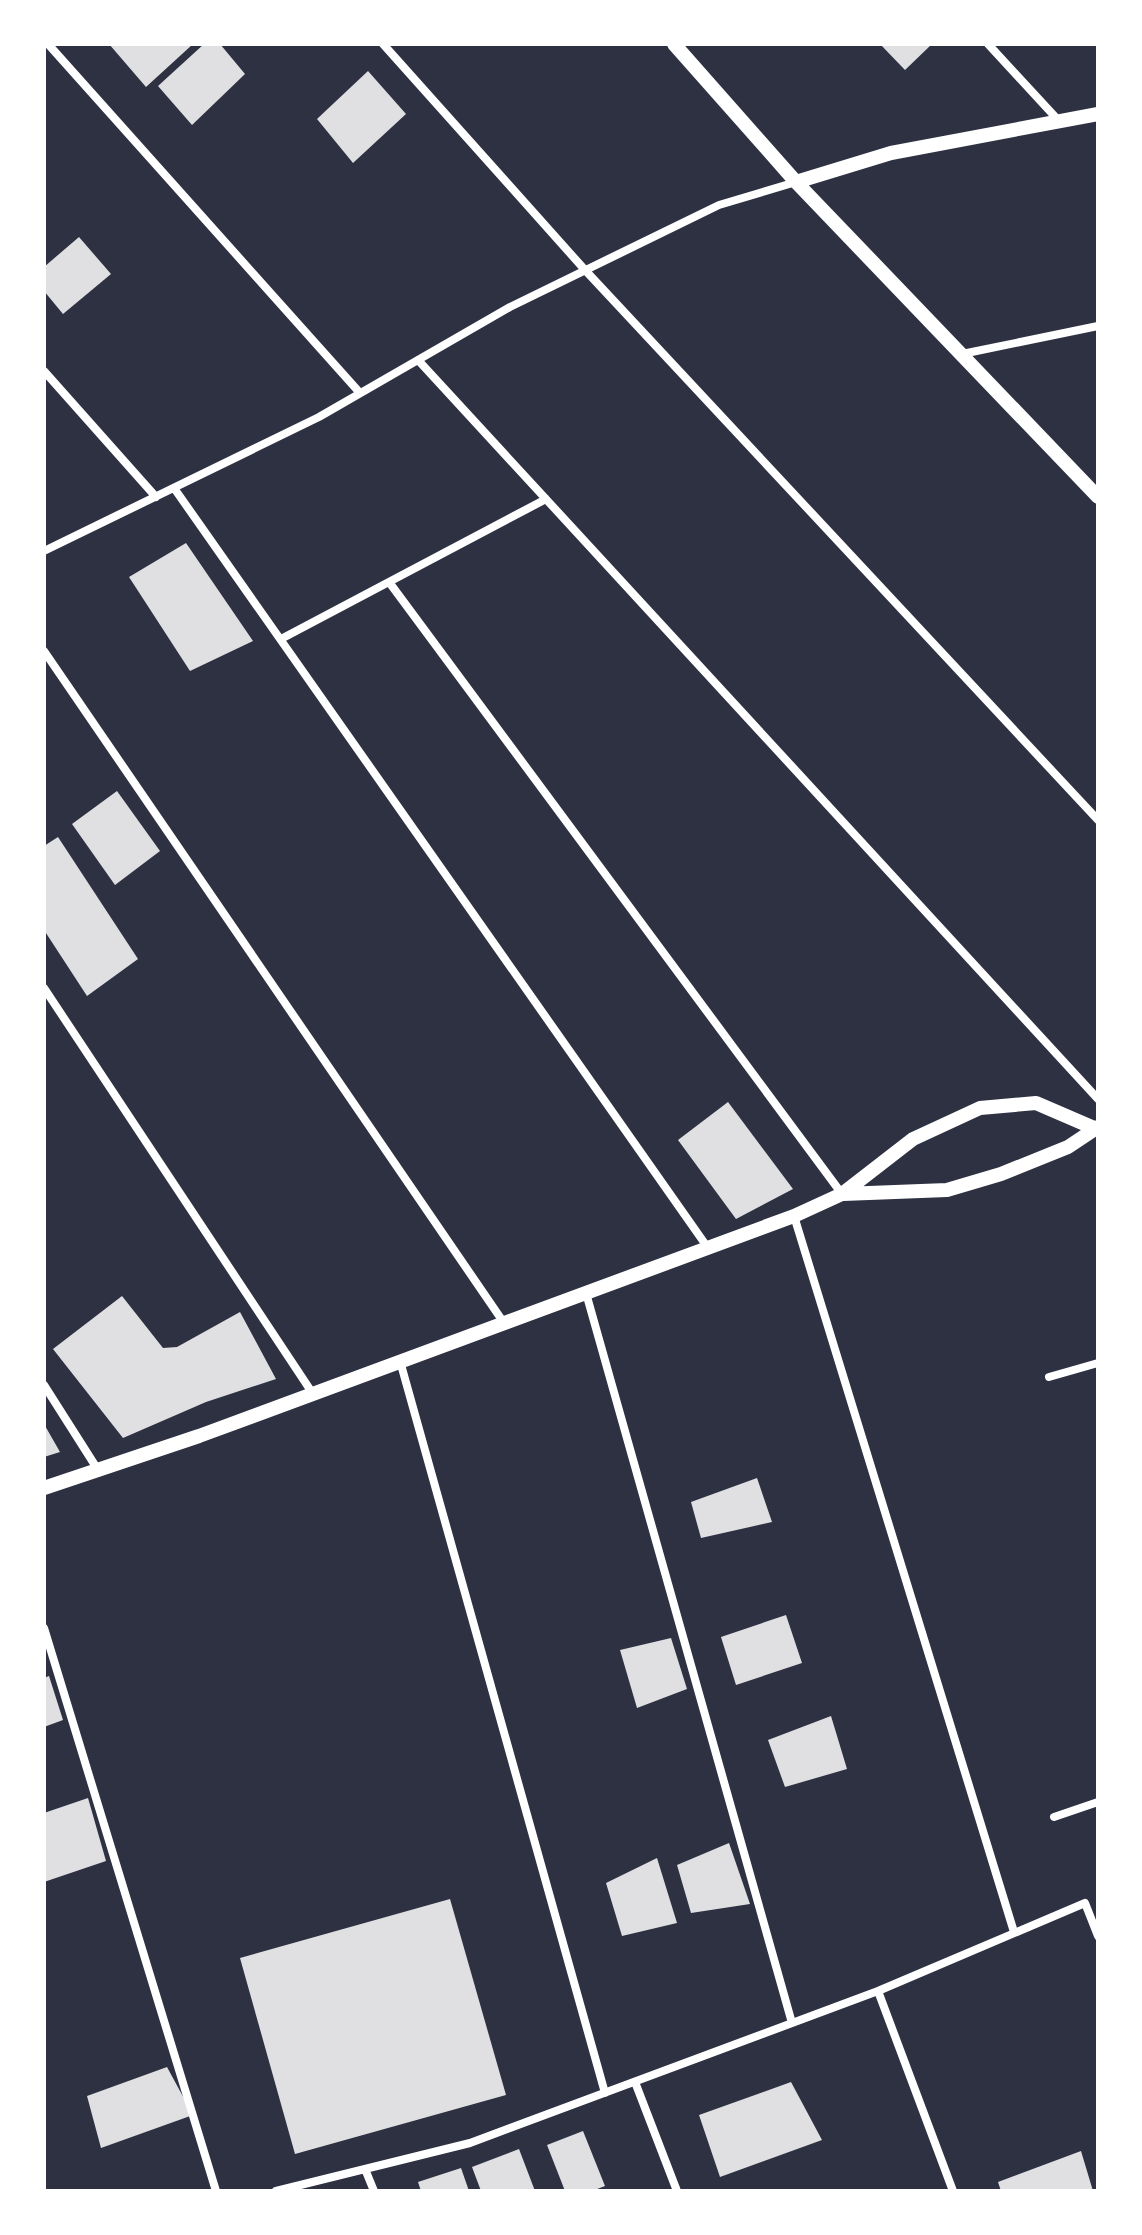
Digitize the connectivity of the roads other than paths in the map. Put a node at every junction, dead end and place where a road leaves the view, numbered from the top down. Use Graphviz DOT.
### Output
graph roads {
  1 [pos="48,44"];
  2 [pos="383,44"];
  3 [pos="674,44"];
  4 [pos="988,44"];
  5 [pos="1098,114"];
  6 [pos="1059,121"];
  7 [pos="796,182"];
  8 [pos="585,270"];
  9 [pos="1098,326"];
  10 [pos="961,354"];
  11 [pos="418,360"];
  12 [pos="44,371"];
  13 [pos="360,393"];
  14 [pos="174,488"];
  15 [pos="156,497"];
  16 [pos="1098,497"];
  17 [pos="546,499"];
  18 [pos="44,551"];
  19 [pos="389,582"];
  20 [pos="281,639"];
  21 [pos="44,651"];
  22 [pos="1098,820"];
  23 [pos="44,988"];
  24 [pos="1098,1099"];
  25 [pos="1096,1128"];
  26 [pos="842,1194"];
  27 [pos="794,1216"];
  28 [pos="708,1248"];
  29 [pos="586,1293"];
  30 [pos="504,1323"];
  31 [pos="400,1361"];
  32 [pos="1098,1363"];
  33 [pos="1049,1377"];
  34 [pos="44,1385"];
  35 [pos="313,1394"];
  36 [pos="98,1470"];
  37 [pos="44,1488"];
  38 [pos="44,1628"];
  39 [pos="1098,1802"];
  40 [pos="1054,1817"];
  41 [pos="1014,1932"];
  42 [pos="1098,1936"];
  43 [pos="878,1991"];
  44 [pos="792,2023"];
  45 [pos="635,2082"];
  46 [pos="605,2093"];
  47 [pos="365,2169"];
  48 [pos="216,2191"];
  49 [pos="276,2191"];
  50 [pos="374,2191"];
  51 [pos="677,2191"];
  52 [pos="953,2191"];
  1 -- 13 [label="street"];
  2 -- 8 [label="street"];
  3 -- 7 [label="street"];
  4 -- 6 [label="street"];
  5 -- 6 [label="street"];
  6 -- 7 [label="street"];
  7 -- 8 [label="street"];
  7 -- 10 [label="street"];
  8 -- 11 [label="street"];
  8 -- 22 [label="street"];
  9 -- 10 [label="street"];
  10 -- 16 [label="street"];
  11 -- 13 [label="street"];
  11 -- 17 [label="street"];
  12 -- 15 [label="street"];
  13 -- 14 [label="street"];
  14 -- 15 [label="street"];
  14 -- 20 [label="street"];
  15 -- 18 [label="street"];
  17 -- 19 [label="street"];
  17 -- 24 [label="street"];
  19 -- 20 [label="street"];
  19 -- 26 [label="street"];
  20 -- 28 [label="street"];
  21 -- 30 [label="street"];
  23 -- 35 [label="street"];
  25 -- 26 [label="street"];
  25 -- 26 [label="street"];
  26 -- 27 [label="street"];
  27 -- 28 [label="street"];
  27 -- 41 [label="street"];
  28 -- 29 [label="street"];
  29 -- 30 [label="street"];
  29 -- 44 [label="street"];
  30 -- 31 [label="street"];
  31 -- 35 [label="street"];
  31 -- 46 [label="street"];
  32 -- 33 [label="street"];
  34 -- 36 [label="street"];
  35 -- 36 [label="street"];
  36 -- 37 [label="street"];
  38 -- 48 [label="street"];
  39 -- 40 [label="street"];
  41 -- 42 [label="street"];
  41 -- 43 [label="street"];
  43 -- 44 [label="street"];
  43 -- 52 [label="street"];
  44 -- 45 [label="street"];
  45 -- 46 [label="street"];
  45 -- 51 [label="street"];
  46 -- 47 [label="street"];
  47 -- 49 [label="street"];
  47 -- 50 [label="street"];
}
